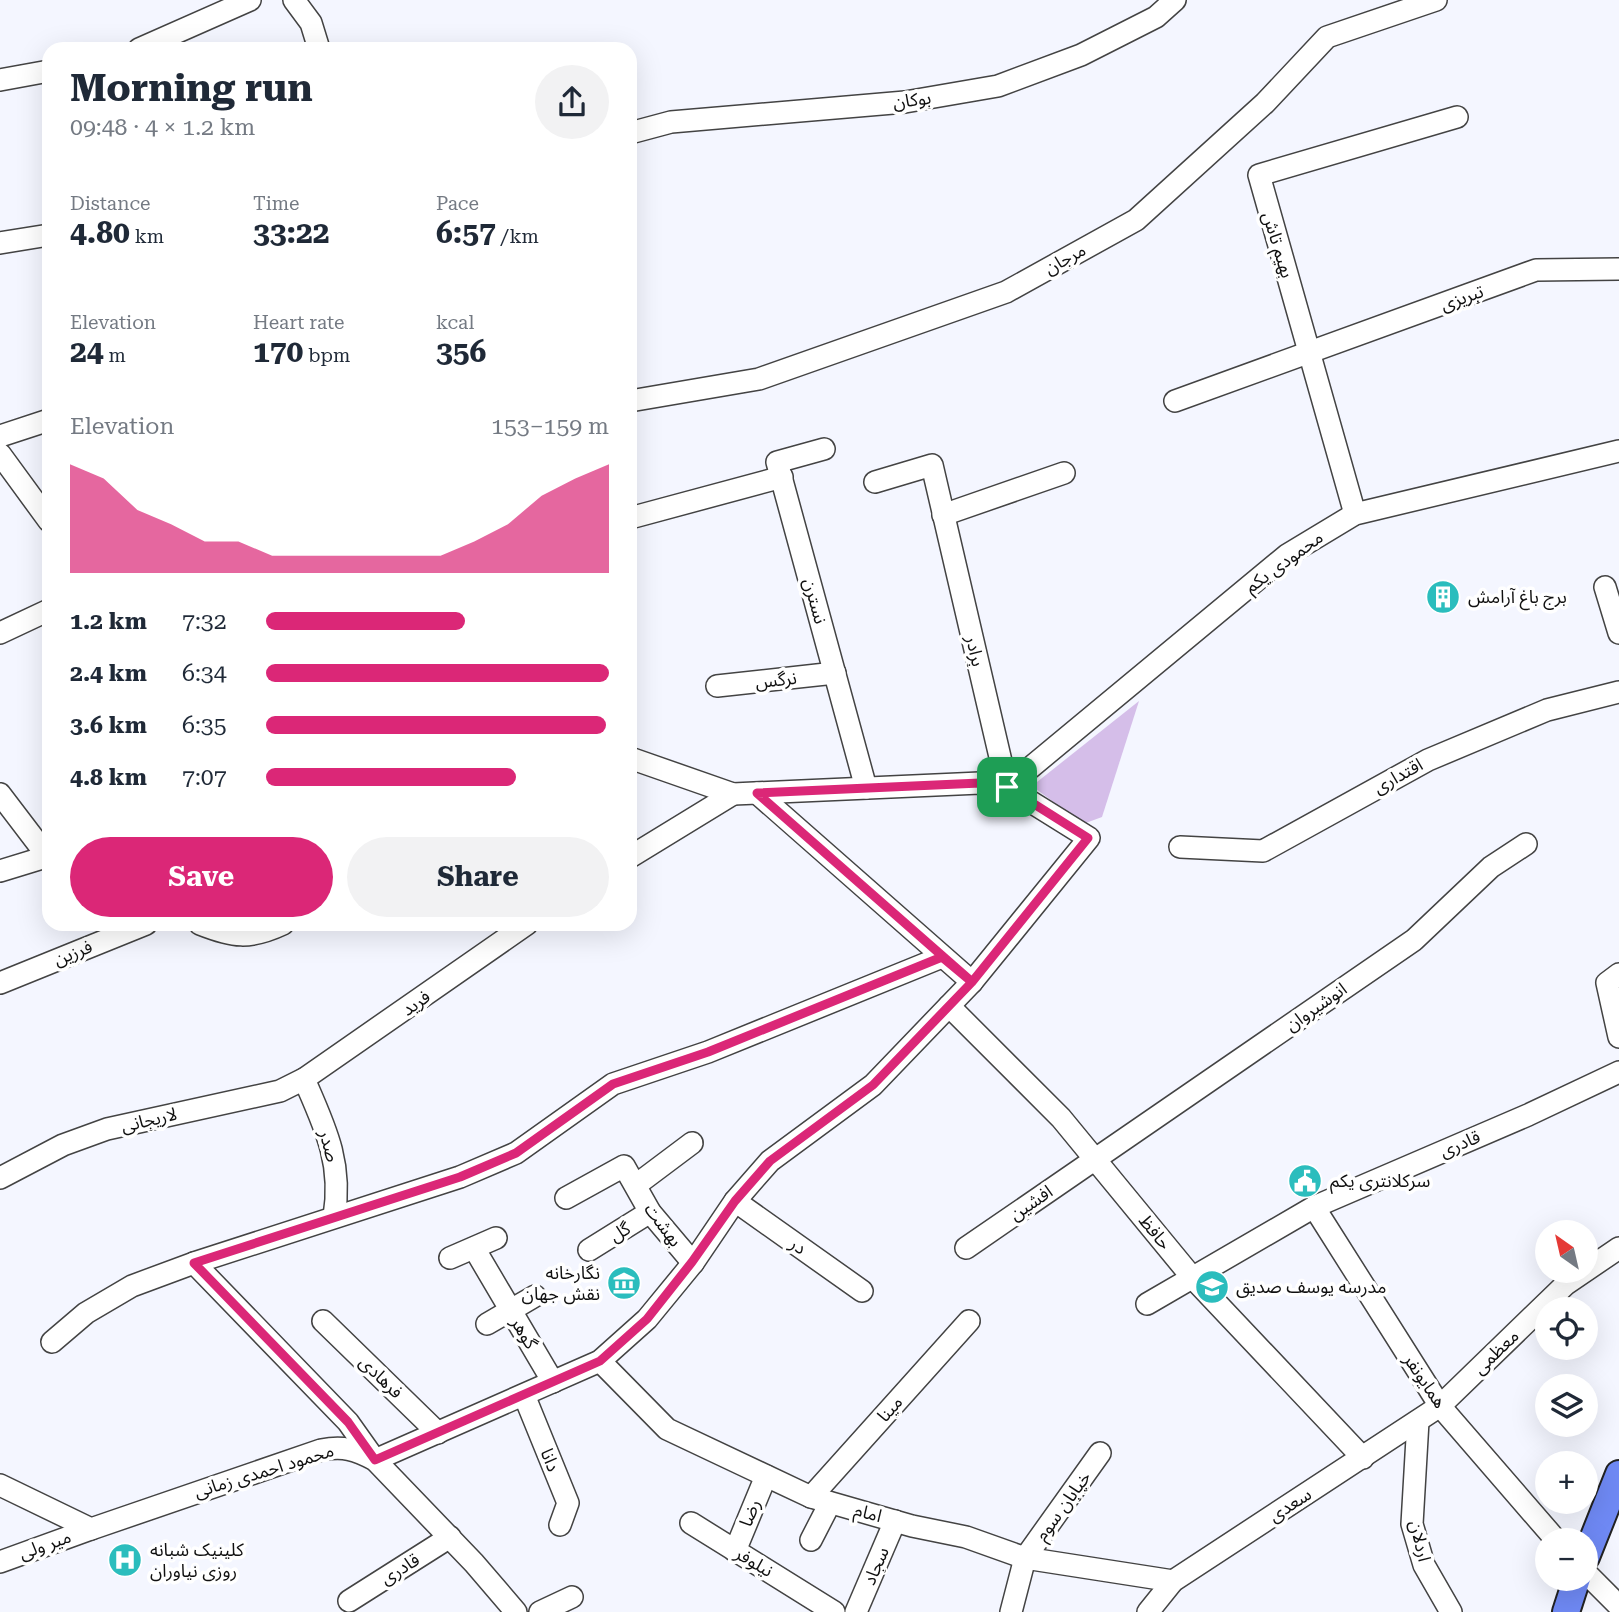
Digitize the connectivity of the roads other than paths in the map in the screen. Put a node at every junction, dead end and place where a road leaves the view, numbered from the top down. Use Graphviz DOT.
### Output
graph roads {
  1 [pos="250,0"];
  2 [pos="294,0"];
  3 [pos="1175,0"];
  4 [pos="1436,0"];
  5 [pos="155,42"];
  6 [pos="317,42"];
  7 [pos="42,72"];
  8 [pos="0,80"];
  9 [pos="1457,117"];
  10 [pos="637,131"];
  11 [pos="42,235"];
  12 [pos="0,243"];
  13 [pos="1619,269"];
  14 [pos="1310,354"];
  15 [pos="637,400"];
  16 [pos="1175,401"];
  17 [pos="42,422"];
  18 [pos="0,436"];
  19 [pos="824,449"];
  20 [pos="1619,451"];
  21 [pos="0,454"];
  22 [pos="1064,473"];
  23 [pos="782,477"];
  24 [pos="875,482"];
  25 [pos="42,511"];
  26 [pos="943,514"];
  27 [pos="1355,514"];
  28 [pos="637,516"];
  29 [pos="1608,597"];
  30 [pos="42,613"];
  31 [pos="0,633"];
  32 [pos="1619,633"];
  33 [pos="835,673"];
  34 [pos="717,686"];
  35 [pos="1619,692"];
  36 [pos="637,761"];
  37 [pos="1007,787"];
  38 [pos="866,788"];
  39 [pos="757,793"];
  40 [pos="0,794"];
  41 [pos="733,794"];
  42 [pos="1526,845"];
  43 [pos="1180,847"];
  44 [pos="42,848"];
  45 [pos="637,853"];
  46 [pos="42,858"];
  47 [pos="0,871"];
  48 [pos="129,931"];
  49 [pos="219,931"];
  50 [pos="268,931"];
  51 [pos="517,931"];
  52 [pos="942,957"];
  53 [pos="1619,974"];
  54 [pos="972,982"];
  55 [pos="0,983"];
  56 [pos="949,1006"];
  57 [pos="1619,1037"];
  58 [pos="1619,1072"];
  59 [pos="304,1079"];
  60 [pos="692,1143"];
  61 [pos="1096,1159"];
  62 [pos="0,1178"];
  63 [pos="636,1185"];
  64 [pos="566,1198"];
  65 [pos="735,1201"];
  66 [pos="1314,1207"];
  67 [pos="650,1212"];
  68 [pos="334,1217"];
  69 [pos="496,1238"];
  70 [pos="474,1248"];
  71 [pos="966,1248"];
  72 [pos="1619,1248"];
  73 [pos="589,1250"];
  74 [pos="450,1258"];
  75 [pos="692,1262"];
  76 [pos="194,1263"];
  77 [pos="1191,1276"];
  78 [pos="862,1291"];
  79 [pos="535,1296"];
  80 [pos="1147,1304"];
  81 [pos="511,1311"];
  82 [pos="323,1321"];
  83 [pos="969,1321"];
  84 [pos="486,1324"];
  85 [pos="52,1342"];
  86 [pos="600,1361"];
  87 [pos="553,1382"];
  88 [pos="524,1395"];
  89 [pos="1440,1406"];
  90 [pos="1418,1421"];
  91 [pos="438,1433"];
  92 [pos="1100,1454"];
  93 [pos="1363,1458"];
  94 [pos="375,1460"];
  95 [pos="1619,1474"];
  96 [pos="766,1476"];
  97 [pos="0,1485"];
  98 [pos="821,1500"];
  99 [pos="895,1521"];
  100 [pos="691,1523"];
  101 [pos="560,1525"];
  102 [pos="1546,1528"];
  103 [pos="1598,1528"];
  104 [pos="91,1529"];
  105 [pos="450,1537"];
  106 [pos="811,1541"];
  107 [pos="735,1551"];
  108 [pos="1025,1558"];
  109 [pos="0,1562"];
  110 [pos="1173,1581"];
  111 [pos="1598,1585"];
  112 [pos="1573,1591"];
  113 [pos="572,1597"];
  114 [pos="349,1601"];
  115 [pos="1619,1606"];
  116 [pos="819,1608"];
  117 [pos="516,1612"];
  118 [pos="540,1612"];
  119 [pos="856,1612"];
  120 [pos="1011,1612"];
  121 [pos="1148,1612"];
  122 [pos="1451,1612"];
  123 [pos="1566,1612"];
  1 -- 5 [label="street"];
  2 -- 6 [label="street"];
  3 -- 10 [label="street, بوکان"];
  4 -- 15 [label="street, مرجان"];
  7 -- 8 [label="street"];
  9 -- 14 [label="street, بهیم تاش"];
  11 -- 12 [label="street"];
  13 -- 14 [label="street, تبریزی"];
  14 -- 16 [label="street, تبریزی"];
  14 -- 27 [label="street, بهیم تاش"];
  17 -- 18 [label="street"];
  19 -- 23 [label="street"];
  20 -- 27 [label="street, محمودی یکم"];
  21 -- 25 [label="street"];
  22 -- 26 [label="street"];
  23 -- 28 [label="street"];
  23 -- 33 [label="street, نسترن"];
  24 -- 26 [label="street, برادر"];
  26 -- 37 [label="street, برادر"];
  27 -- 37 [label="street, محمودی یکم"];
  29 -- 32 [label="street"];
  30 -- 31 [label="street"];
  33 -- 34 [label="street, نرگس"];
  33 -- 38 [label="street, نسترن"];
  35 -- 43 [label="street, اقتداری"];
  36 -- 41 [label="street"];
  37 -- 38 [label="street"];
  37 -- 54 [label="street"];
  38 -- 39 [label="street"];
  39 -- 41 [label="street"];
  39 -- 52 [label="street"];
  40 -- 44 [label="street"];
  41 -- 45 [label="street"];
  42 -- 61 [label="street, انوشیروان"];
  46 -- 47 [label="street"];
  48 -- 55 [label="street, فرزین"];
  49 -- 50 [label="street"];
  51 -- 59 [label="street, فرید"];
  52 -- 54 [label="street"];
  52 -- 68 [label="street"];
  53 -- 57 [label="street"];
  54 -- 56 [label="street"];
  56 -- 61 [label="street, حافظ"];
  56 -- 65 [label="street"];
  58 -- 66 [label="street, قادری"];
  59 -- 62 [label="street, لاریجانی"];
  59 -- 68 [label="street, صدر"];
  60 -- 63 [label="street, بهشت"];
  61 -- 71 [label="street, افشین"];
  61 -- 77 [label="street, حافظ"];
  63 -- 64 [label="street, بهشت"];
  63 -- 67 [label="street, بهشت"];
  65 -- 75 [label="street"];
  65 -- 78 [label="street, در"];
  66 -- 77 [label="street, قادری"];
  66 -- 89 [label="street, همایونفر"];
  67 -- 73 [label="street, گل"];
  67 -- 75 [label="street, بهشت"];
  68 -- 76 [label="street"];
  69 -- 70 [label="street"];
  70 -- 74 [label="street"];
  70 -- 81 [label="street, گوهر"];
  72 -- 89 [label="street, معظمی"];
  75 -- 86 [label="street"];
  76 -- 85 [label="street"];
  76 -- 94 [label="street"];
  77 -- 80 [label="street, قادری"];
  77 -- 93 [label="street, حافظ"];
  79 -- 81 [label="street"];
  81 -- 84 [label="street"];
  81 -- 87 [label="street, گوهر"];
  82 -- 91 [label="street, فرهادی"];
  83 -- 98 [label="street, مینا"];
  86 -- 87 [label="street"];
  86 -- 96 [label="street, امام"];
  87 -- 88 [label="street"];
  88 -- 91 [label="street"];
  88 -- 101 [label="street, دانا"];
  89 -- 90 [label="street, سعدی"];
  89 -- 102 [label="street, همایونفر"];
  90 -- 93 [label="street, سعدی"];
  90 -- 122 [label="street, اردلان"];
  91 -- 94 [label="street"];
  92 -- 108 [label="street, خیابان سوم"];
  93 -- 110 [label="street, سعدی"];
  94 -- 104 [label="street, محمود احمدی زمانی"];
  94 -- 105 [label="street, محمود احمدی زمانی"];
  95 -- 103 [label="main road"];
  96 -- 98 [label="street, امام"];
  96 -- 107 [label="street, رضا"];
  97 -- 104 [label="street"];
  98 -- 99 [label="street, امام"];
  98 -- 106 [label="street, مینا"];
  99 -- 108 [label="street, امام"];
  99 -- 119 [label="street, سجاد"];
  100 -- 107 [label="street, نیلوفر"];
  104 -- 109 [label="street, میر ولی"];
  105 -- 114 [label="street, قادری"];
  105 -- 117 [label="street, محمود احمدی زمانی"];
  107 -- 116 [label="street, نیلوفر"];
  108 -- 110 [label="street, امام"];
  108 -- 120 [label="street"];
  110 -- 121 [label="street, سعدی"];
  111 -- 115 [label="street"];
  112 -- 123 [label="main road"];
  113 -- 118 [label="street"];
}
